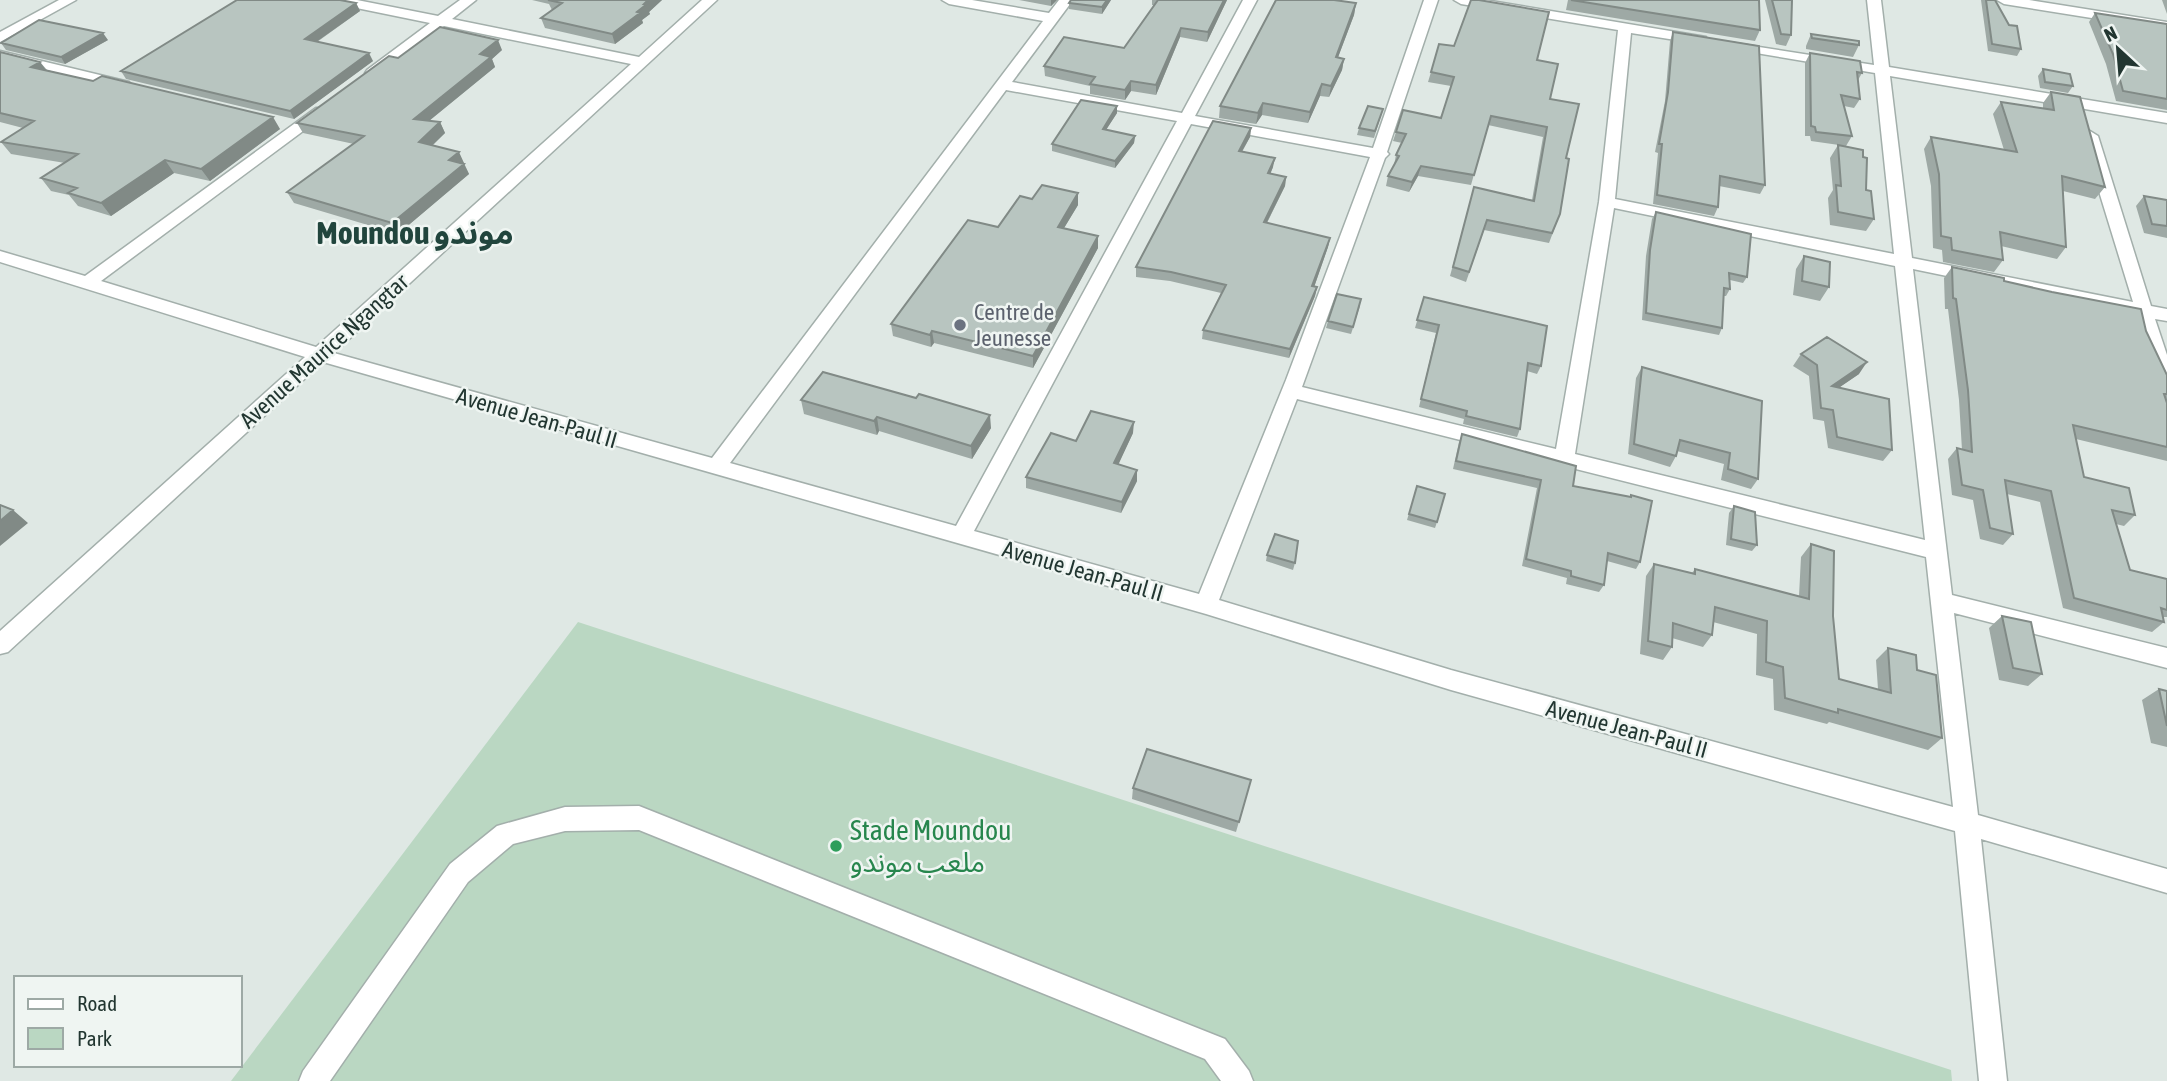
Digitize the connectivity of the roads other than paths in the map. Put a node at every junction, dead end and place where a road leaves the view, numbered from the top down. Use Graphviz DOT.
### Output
graph roads {
  1 [pos="69,0"];
  2 [pos="337,0"];
  3 [pos="469,0"];
  4 [pos="710,0"];
  5 [pos="949,0"];
  6 [pos="1066,0"];
  7 [pos="1250,0"];
  8 [pos="1431,0"];
  9 [pos="1461,0"];
  10 [pos="1874,0"];
  11 [pos="2004,0"];
  12 [pos="1052,18"];
  13 [pos="440,21"];
  14 [pos="2167,26"];
  15 [pos="1625,28"];
  16 [pos="0,38"];
  17 [pos="0,55"];
  18 [pos="642,62"];
  19 [pos="1880,68"];
  20 [pos="1002,85"];
  21 [pos="354,86"];
  22 [pos="136,88"];
  23 [pos="332,103"];
  24 [pos="2080,104"];
  25 [pos="1187,117"];
  26 [pos="2167,118"];
  27 [pos="1381,154"];
  28 [pos="1607,202"];
  29 [pos="0,256"];
  30 [pos="1904,260"];
  31 [pos="89,282"];
  32 [pos="2144,310"];
  33 [pos="2167,315"];
  34 [pos="320,355"];
  35 [pos="2167,385"];
  36 [pos="1292,391"];
  37 [pos="1564,459"];
  38 [pos="715,468"];
  39 [pos="961,537"];
  40 [pos="1936,551"];
  41 [pos="1942,601"];
  42 [pos="1206,605"];
  43 [pos="0,645"];
  44 [pos="2167,658"];
  45 [pos="1967,823"];
  46 [pos="2167,881"];
  47 [pos="313,1081"];
  48 [pos="1239,1081"];
  49 [pos="1993,1081"];
  1 -- 16 [label="street"];
  2 -- 13 [label="street"];
  3 -- 13 [label="street"];
  4 -- 18 [label="street, Avenue Maurice Ngangtar"];
  5 -- 12 [label="street"];
  6 -- 12 [label="street"];
  7 -- 25 [label="street"];
  8 -- 27 [label="street"];
  9 -- 15 [label="street"];
  10 -- 19 [label="street"];
  11 -- 14 [label="street"];
  12 -- 20 [label="street"];
  13 -- 18 [label="street"];
  13 -- 21 [label="street"];
  15 -- 19 [label="street"];
  15 -- 28 [label="street"];
  17 -- 22 [label="street"];
  18 -- 34 [label="street, Avenue Maurice Ngangtar"];
  19 -- 24 [label="street"];
  19 -- 30 [label="street"];
  20 -- 25 [label="street"];
  20 -- 38 [label="street"];
  23 -- 31 [label="street"];
  24 -- 26 [label="street"];
  24 -- 32 [label="street"];
  25 -- 27 [label="street"];
  25 -- 39 [label="street"];
  27 -- 36 [label="street"];
  28 -- 30 [label="street"];
  28 -- 37 [label="street"];
  29 -- 31 [label="street, Avenue Jean-Paul II"];
  30 -- 32 [label="street"];
  30 -- 40 [label="street"];
  31 -- 34 [label="street, Avenue Jean-Paul II"];
  32 -- 33 [label="street"];
  32 -- 35 [label="street"];
  34 -- 38 [label="street, Avenue Jean-Paul II"];
  34 -- 43 [label="street, Avenue Maurice Ngangtar"];
  36 -- 37 [label="street"];
  36 -- 42 [label="street"];
  37 -- 40 [label="street"];
  38 -- 39 [label="street, Avenue Jean-Paul II"];
  39 -- 42 [label="street, Avenue Jean-Paul II"];
  40 -- 41 [label="street"];
  41 -- 44 [label="street"];
  41 -- 45 [label="street"];
  42 -- 45 [label="street, Avenue Jean-Paul II"];
  45 -- 46 [label="street, Avenue Jean-Paul II"];
  45 -- 49 [label="street"];
  47 -- 48 [label="street"];
}
